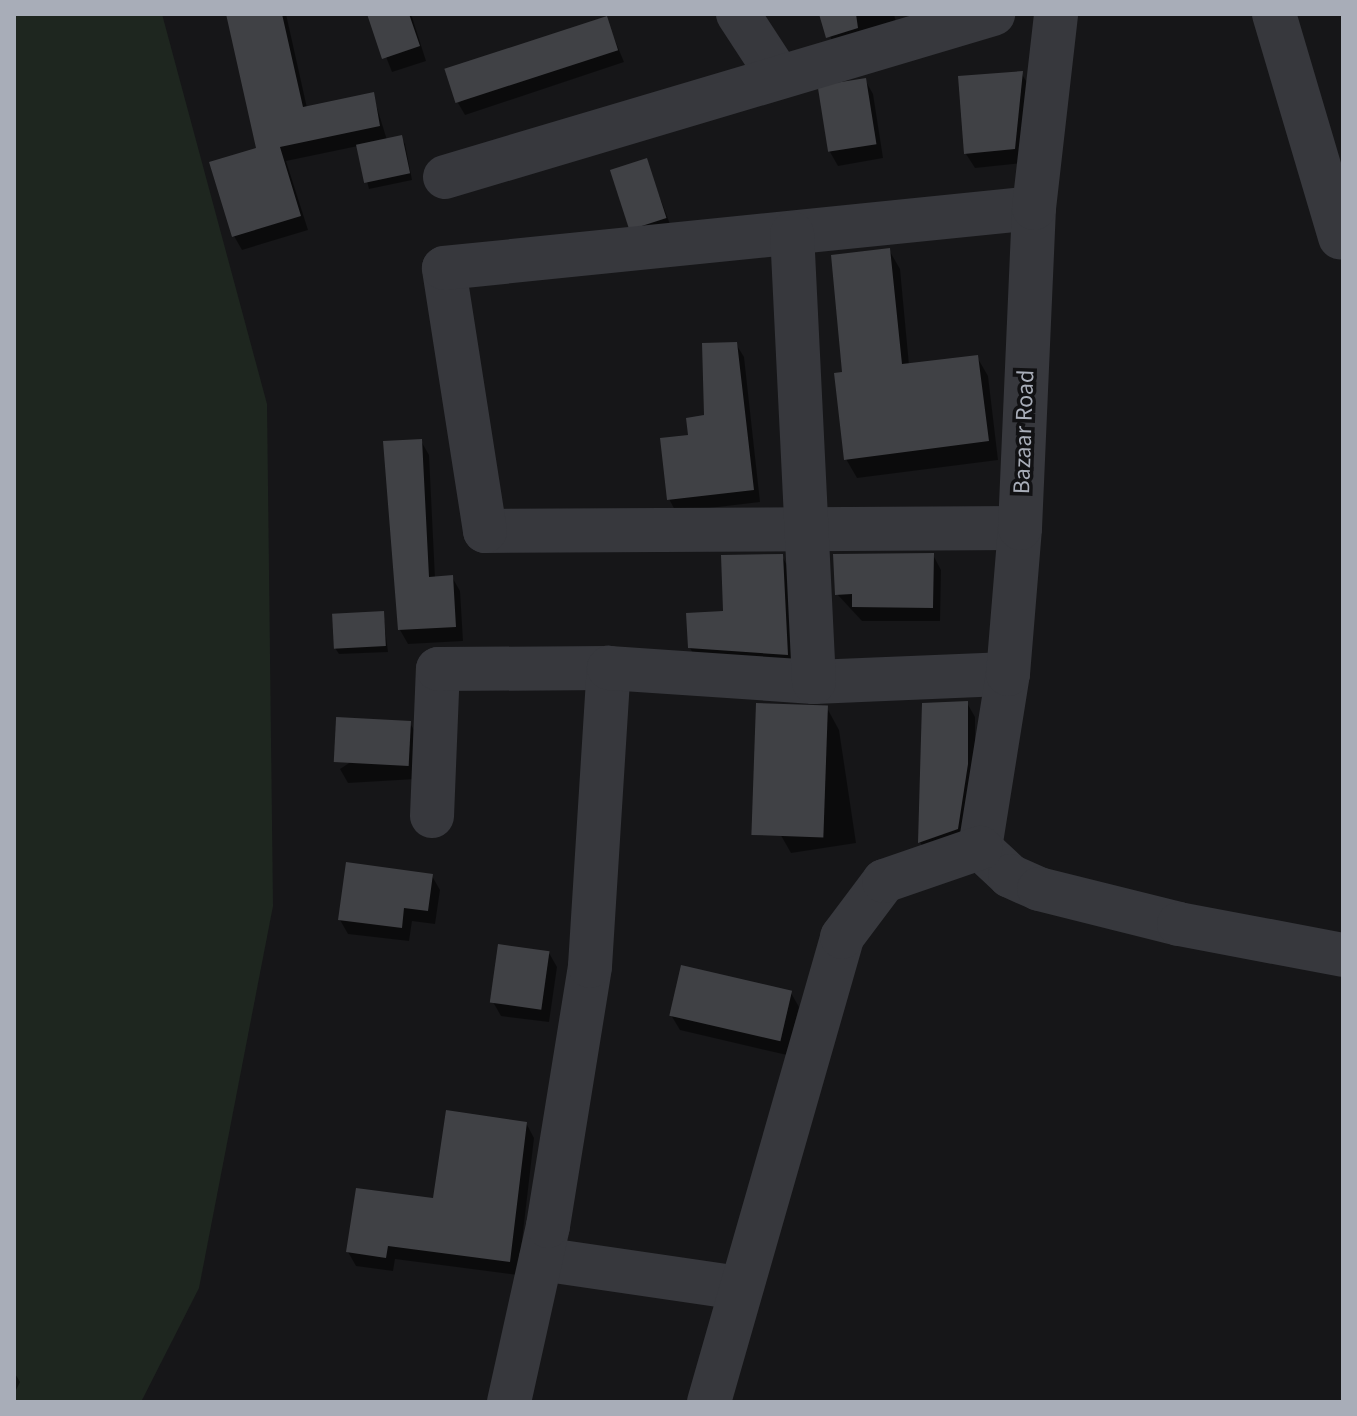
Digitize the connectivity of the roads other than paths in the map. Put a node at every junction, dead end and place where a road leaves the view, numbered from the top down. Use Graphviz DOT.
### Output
graph roads {
  1 [pos="738,14"];
  2 [pos="993,14"];
  3 [pos="1056,14"];
  4 [pos="1274,14"];
  5 [pos="779,77"];
  6 [pos="445,177"];
  7 [pos="1034,208"];
  8 [pos="792,234"];
  9 [pos="1340,237"];
  10 [pos="1020,528"];
  11 [pos="809,531"];
  12 [pos="609,668"];
  13 [pos="1008,674"];
  14 [pos="814,682"];
  15 [pos="432,816"];
  16 [pos="980,848"];
  17 [pos="1343,955"];
  18 [pos="541,1259"];
  19 [pos="741,1288"];
  20 [pos="509,1402"];
  21 [pos="709,1402"];
  1 -- 5 [label="street"];
  2 -- 5 [label="street"];
  3 -- 7 [label="street, Bazaar Road"];
  4 -- 9 [label="street"];
  5 -- 6 [label="street"];
  7 -- 8 [label="street"];
  7 -- 10 [label="street, Bazaar Road"];
  8 -- 11 [label="street"];
  8 -- 11 [label="street"];
  10 -- 11 [label="street"];
  10 -- 13 [label="street, Bazaar Road"];
  11 -- 14 [label="street"];
  12 -- 14 [label="street"];
  12 -- 15 [label="street"];
  12 -- 18 [label="street"];
  13 -- 14 [label="street"];
  13 -- 16 [label="street, Bazaar Road"];
  16 -- 17 [label="street"];
  16 -- 19 [label="street"];
  18 -- 19 [label="street"];
  18 -- 20 [label="street"];
  19 -- 21 [label="street"];
}
